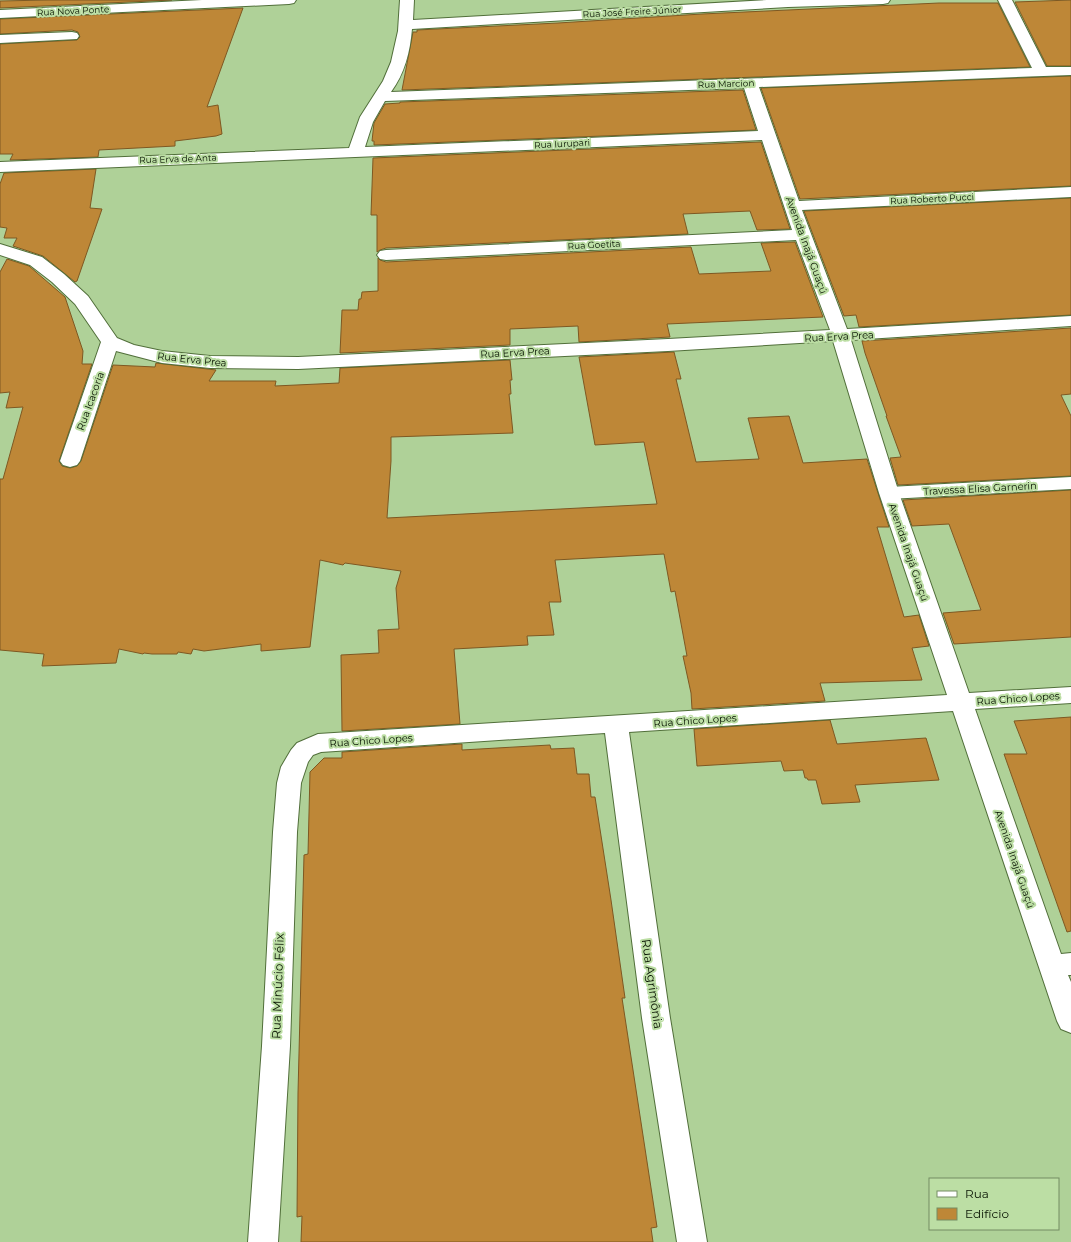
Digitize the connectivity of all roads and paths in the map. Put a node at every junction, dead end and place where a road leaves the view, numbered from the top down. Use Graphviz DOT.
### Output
graph roads {
  1 [pos="289,0"];
  2 [pos="407,0"];
  3 [pos="883,0"];
  4 [pos="1005,0"];
  5 [pos="787,2"];
  6 [pos="0,14"];
  7 [pos="406,25"];
  8 [pos="72,36"];
  9 [pos="0,39"];
  10 [pos="1071,71"];
  11 [pos="1041,72"];
  12 [pos="750,83"];
  13 [pos="380,97"];
  14 [pos="769,135"];
  15 [pos="355,153"];
  16 [pos="0,167"];
  17 [pos="1071,192"];
  18 [pos="792,206"];
  19 [pos="802,235"];
  20 [pos="0,249"];
  21 [pos="386,256"];
  22 [pos="1071,322"];
  23 [pos="841,336"];
  24 [pos="110,342"];
  25 [pos="70,460"];
  26 [pos="1071,483"];
  27 [pos="889,493"];
  28 [pos="1071,695"];
  29 [pos="960,702"];
  30 [pos="616,725"];
  31 [pos="318,743"];
  32 [pos="1061,964"];
  33 [pos="1071,1021"];
  34 [pos="263,1242"];
  35 [pos="692,1242"];
  1 -- 6 [label="street, Rua Nova Ponte"];
  2 -- 7 [label="street"];
  3 -- 5 [label="street, Rua José Freire Júnior"];
  4 -- 11 [label="street"];
  5 -- 7 [label="street, Rua José Freire Júnior"];
  7 -- 13 [label="street"];
  8 -- 9 [label="street"];
  10 -- 11 [label="street, Rua Marcion"];
  11 -- 12 [label="street, Rua Marcion"];
  12 -- 13 [label="street, Rua Marcion"];
  12 -- 14 [label="street, Avenida Inajá Guaçú"];
  13 -- 15 [label="street"];
  14 -- 15 [label="street, Rua Iurupari"];
  14 -- 18 [label="street, Avenida Inajá Guaçú"];
  15 -- 16 [label="street, Rua Erva de Anta"];
  17 -- 18 [label="street, Rua Roberto Pucci"];
  18 -- 19 [label="street, Avenida Inajá Guaçú"];
  19 -- 21 [label="street, Rua Goetita"];
  19 -- 23 [label="street, Avenida Inajá Guaçú"];
  20 -- 24 [label="street"];
  22 -- 23 [label="street, Rua Erva Prea"];
  23 -- 24 [label="street, Rua Erva Prea"];
  23 -- 27 [label="street, Avenida Inajá Guaçú"];
  24 -- 25 [label="street, Rua Icacoria"];
  26 -- 27 [label="lane, Travessa Elisa Garnerin"];
  27 -- 29 [label="street, Avenida Inajá Guaçú"];
  28 -- 29 [label="street, Rua Chico Lopes"];
  29 -- 30 [label="street, Rua Chico Lopes"];
  29 -- 32 [label="street, Avenida Inajá Guaçú"];
  30 -- 31 [label="street, Rua Chico Lopes"];
  30 -- 35 [label="street, Rua Agrimônia"];
  31 -- 34 [label="street, Rua Minúcio Félix"];
  32 -- 33 [label="street, Avenida Inajá Guaçú"];
}
